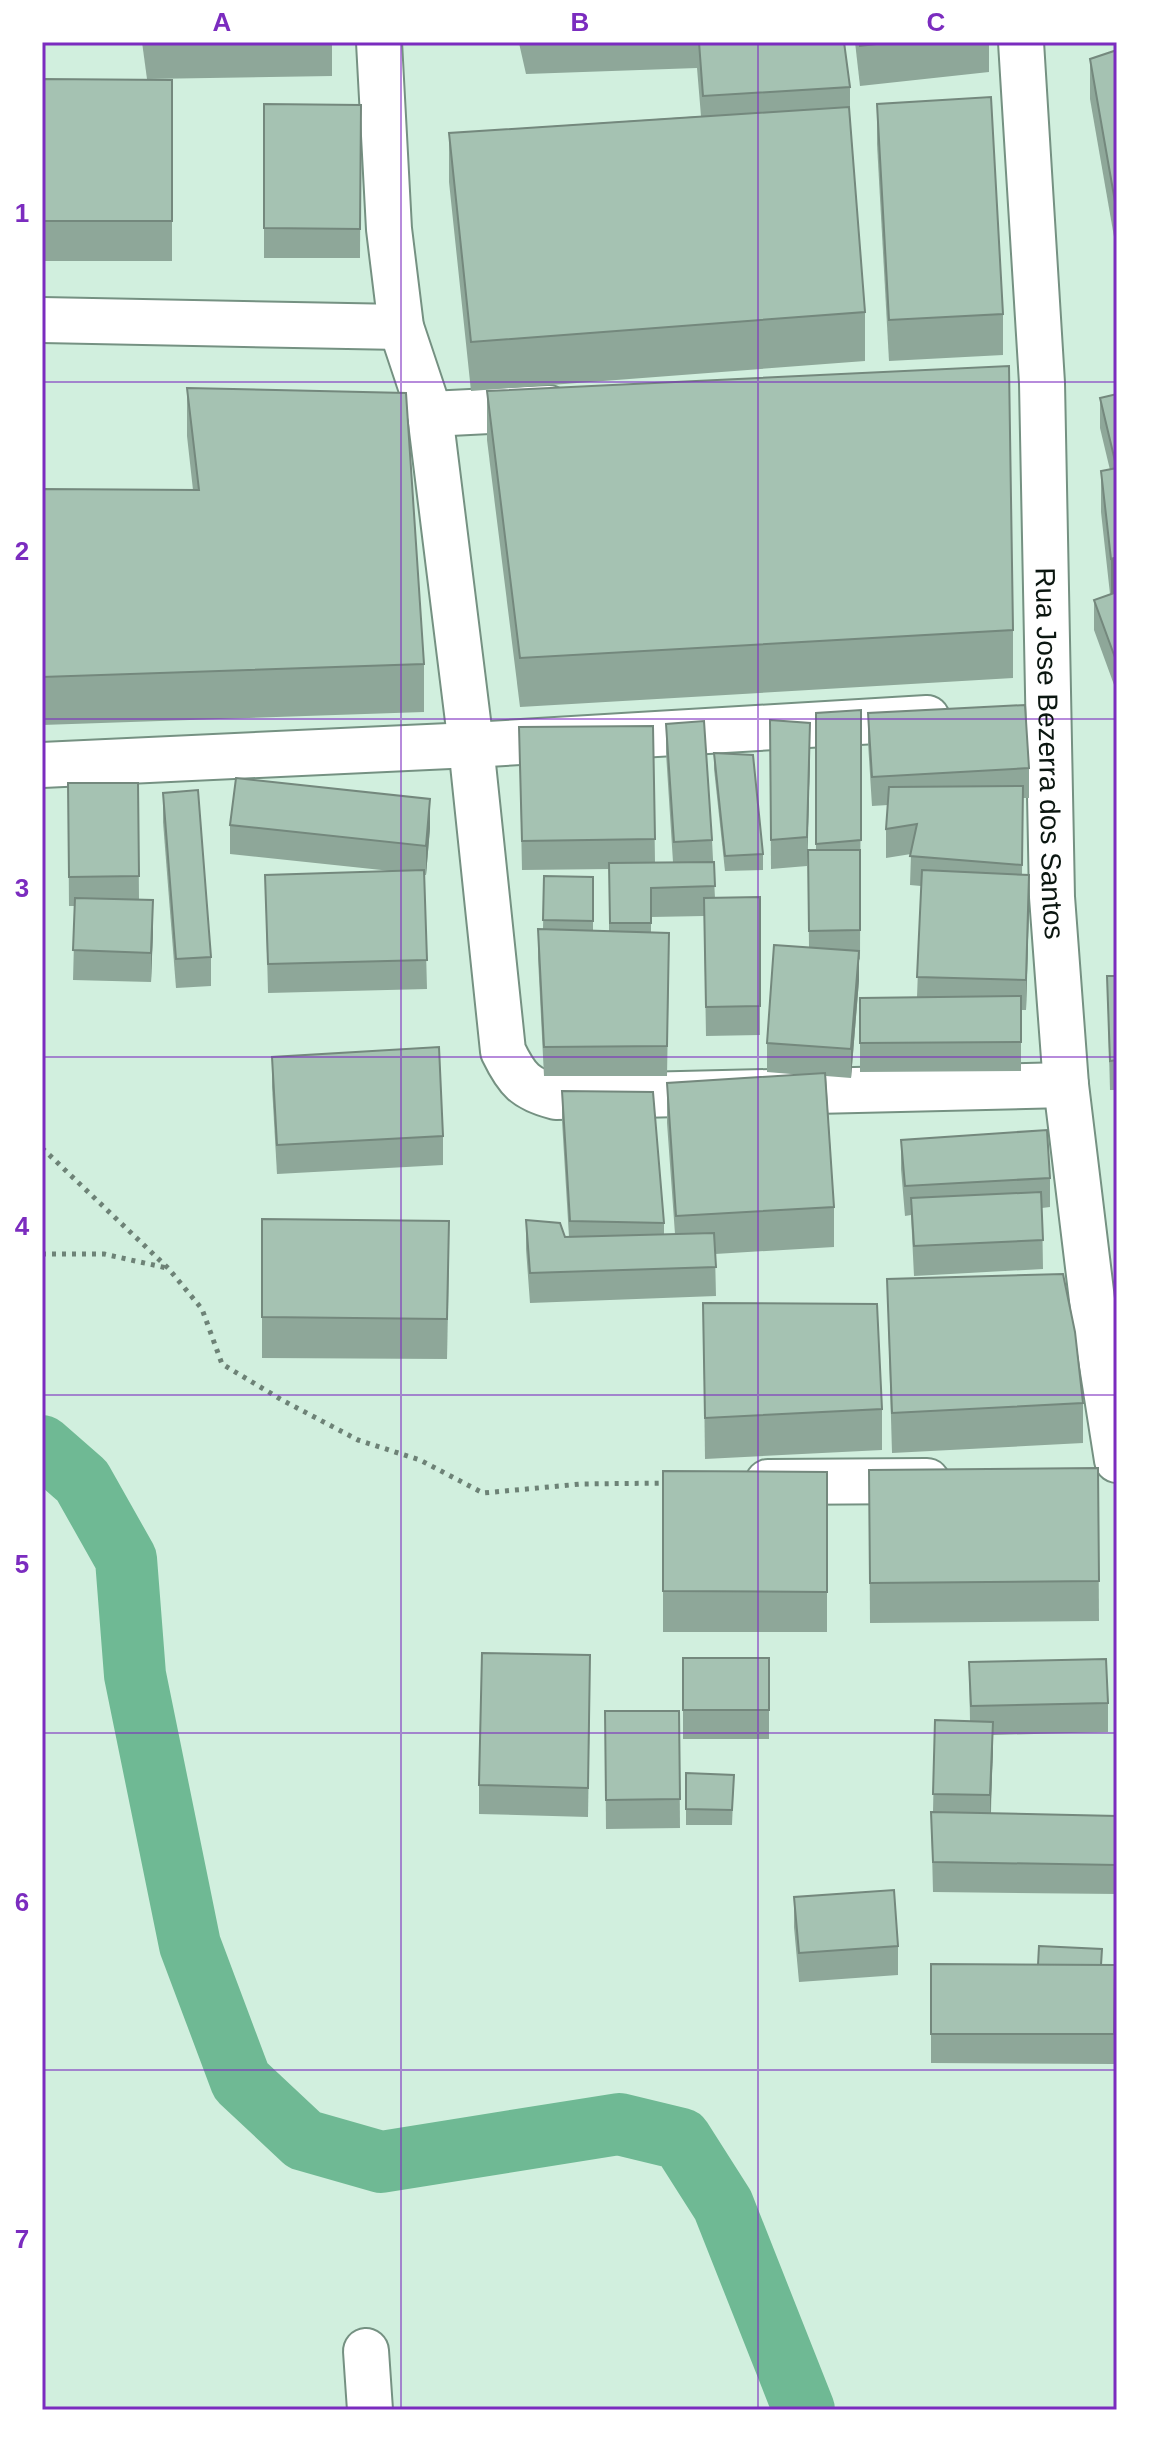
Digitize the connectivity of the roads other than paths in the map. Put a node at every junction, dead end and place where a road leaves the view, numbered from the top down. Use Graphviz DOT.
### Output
graph roads {
  1 [pos="379,42"];
  2 [pos="1021,42"];
  3 [pos="42,320"];
  4 [pos="401,327"];
  5 [pos="1042,383"];
  6 [pos="995,385"];
  7 [pos="587,406"];
  8 [pos="430,414"];
  9 [pos="1049,711"];
  10 [pos="471,745"];
  11 [pos="42,765"];
  12 [pos="1066,1085"];
  13 [pos="1107,1469"];
  14 [pos="966,1479"];
  15 [pos="763,1482"];
  16 [pos="366,2351"];
  17 [pos="370,2410"];
  1 -- 4 [label="street"];
  2 -- 5 [label="street, Rua Jose Bezerra dos Santos"];
  3 -- 4 [label="street"];
  4 -- 8 [label="street"];
  5 -- 6 [label="street"];
  5 -- 9 [label="street, Rua Jose Bezerra dos Santos"];
  7 -- 8 [label="street"];
  8 -- 10 [label="street"];
  9 -- 10 [label="street"];
  9 -- 12 [label="street, Rua Jose Bezerra dos Santos"];
  10 -- 11 [label="street"];
  10 -- 12 [label="street"];
  12 -- 13 [label="street, Rua Jose Bezerra dos Santos"];
  14 -- 15 [label="street"];
  16 -- 17 [label="street"];
}
